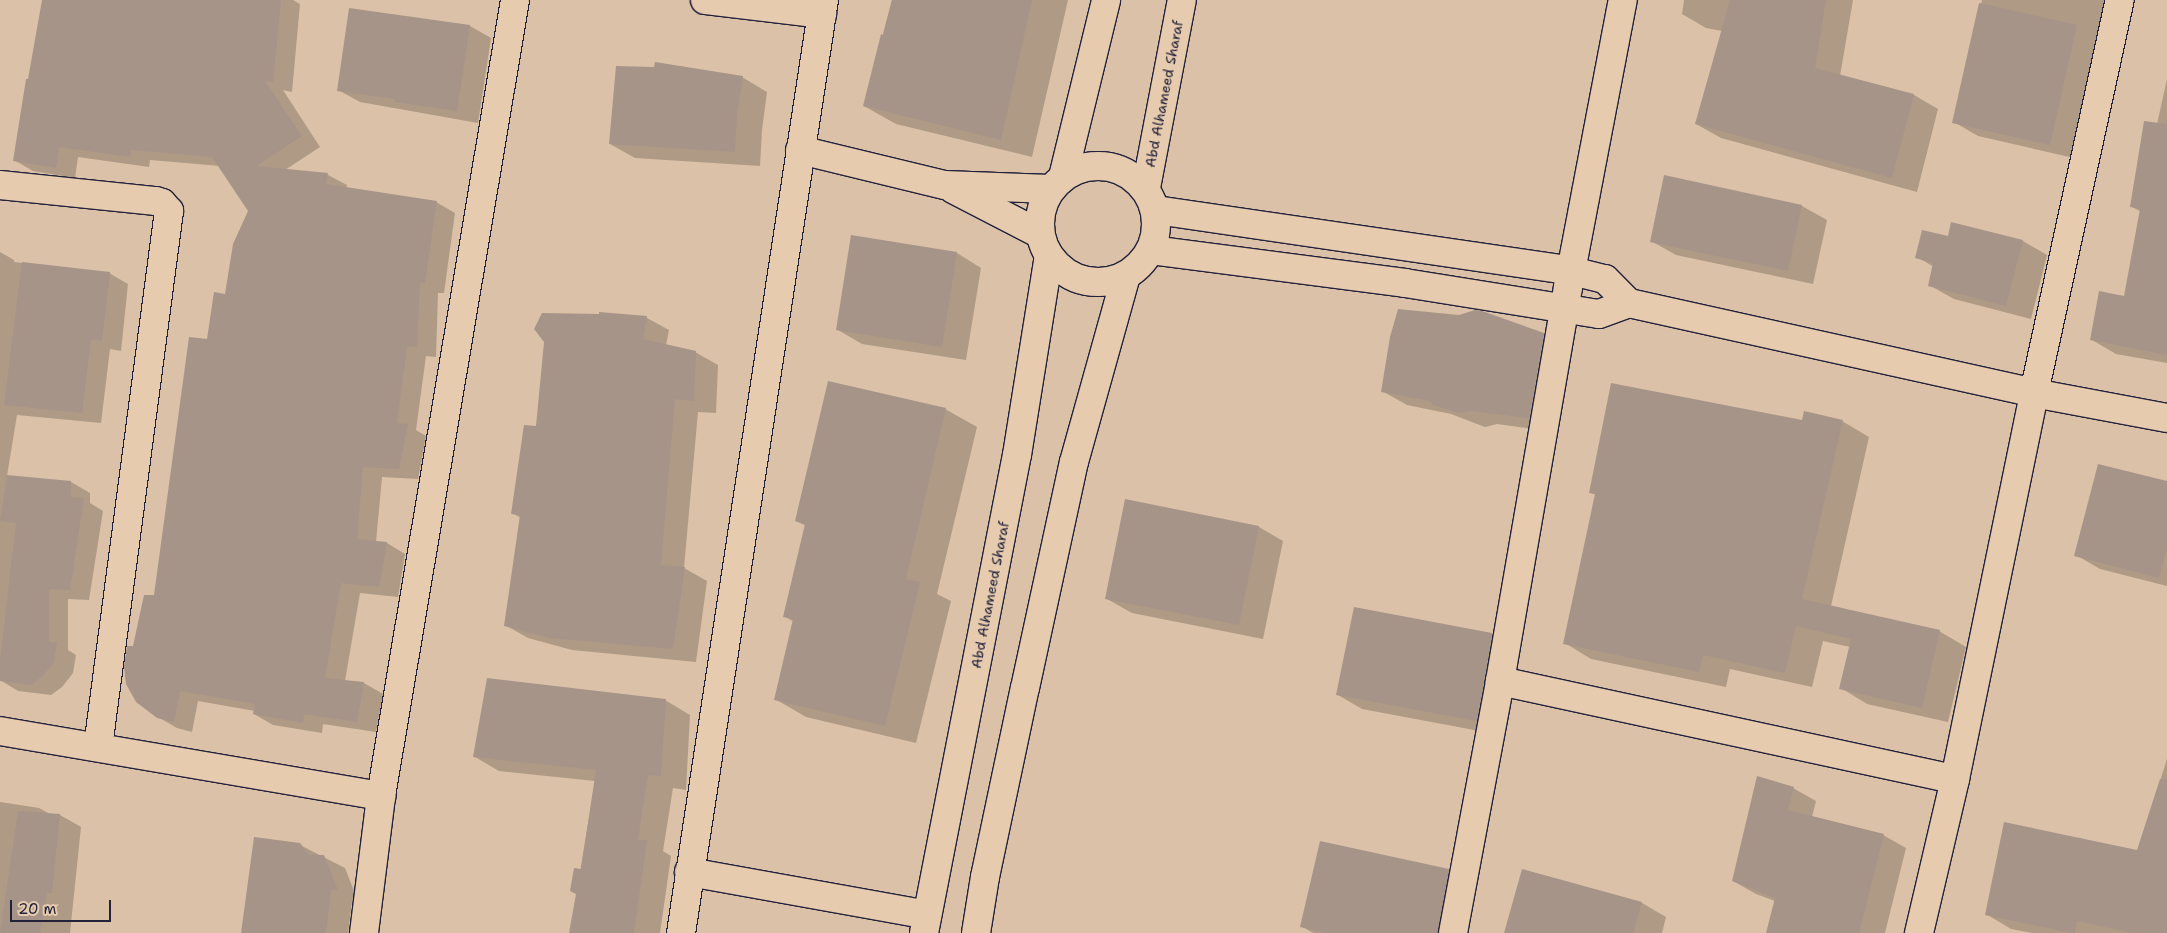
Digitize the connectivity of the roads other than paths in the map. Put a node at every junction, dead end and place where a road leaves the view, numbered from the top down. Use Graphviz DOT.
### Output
graph roads {
  1 [pos="515,0"];
  2 [pos="705,0"];
  3 [pos="1106,0"];
  4 [pos="1182,0"];
  5 [pos="1623,0"];
  6 [pos="2120,0"];
  7 [pos="823,7"];
  8 [pos="800,150"];
  9 [pos="1057,183"];
  10 [pos="0,185"];
  11 [pos="945,185"];
  12 [pos="1151,199"];
  13 [pos="1044,245"];
  14 [pos="1151,250"];
  15 [pos="1572,271"];
  16 [pos="1126,276"];
  17 [pos="1629,303"];
  18 [pos="1565,308"];
  19 [pos="2034,393"];
  20 [pos="2167,418"];
  21 [pos="1500,682"];
  22 [pos="0,731"];
  23 [pos="98,747"];
  24 [pos="1955,779"];
  25 [pos="381,796"];
  26 [pos="689,872"];
  27 [pos="926,924"];
  28 [pos="364,933"];
  29 [pos="681,933"];
  30 [pos="976,933"];
  31 [pos="1453,933"];
  32 [pos="1919,933"];
  1 -- 25 [label="street"];
  2 -- 7 [label="street"];
  3 -- 9 [label="street"];
  4 -- 12 [label="street, Abd Alhameed Sharaf"];
  5 -- 15 [label="street"];
  6 -- 19 [label="street"];
  7 -- 8 [label="street"];
  8 -- 11 [label="street"];
  8 -- 26 [label="street"];
  9 -- 11 [label="street"];
  9 -- 12 [label="street"];
  9 -- 13 [label="street"];
  10 -- 23 [label="street"];
  11 -- 13 [label="street"];
  12 -- 14 [label="street"];
  12 -- 15 [label="street"];
  13 -- 16 [label="street"];
  13 -- 27 [label="street, Abd Alhameed Sharaf"];
  14 -- 16 [label="street"];
  14 -- 18 [label="street"];
  15 -- 17 [label="street"];
  15 -- 18 [label="street"];
  16 -- 30 [label="street"];
  17 -- 18 [label="street"];
  17 -- 19 [label="street"];
  18 -- 21 [label="street"];
  19 -- 20 [label="street"];
  19 -- 24 [label="street"];
  21 -- 24 [label="street"];
  21 -- 31 [label="street"];
  22 -- 23 [label="street"];
  23 -- 25 [label="street"];
  24 -- 32 [label="street"];
  25 -- 28 [label="street"];
  26 -- 27 [label="street"];
  26 -- 29 [label="street"];
}
